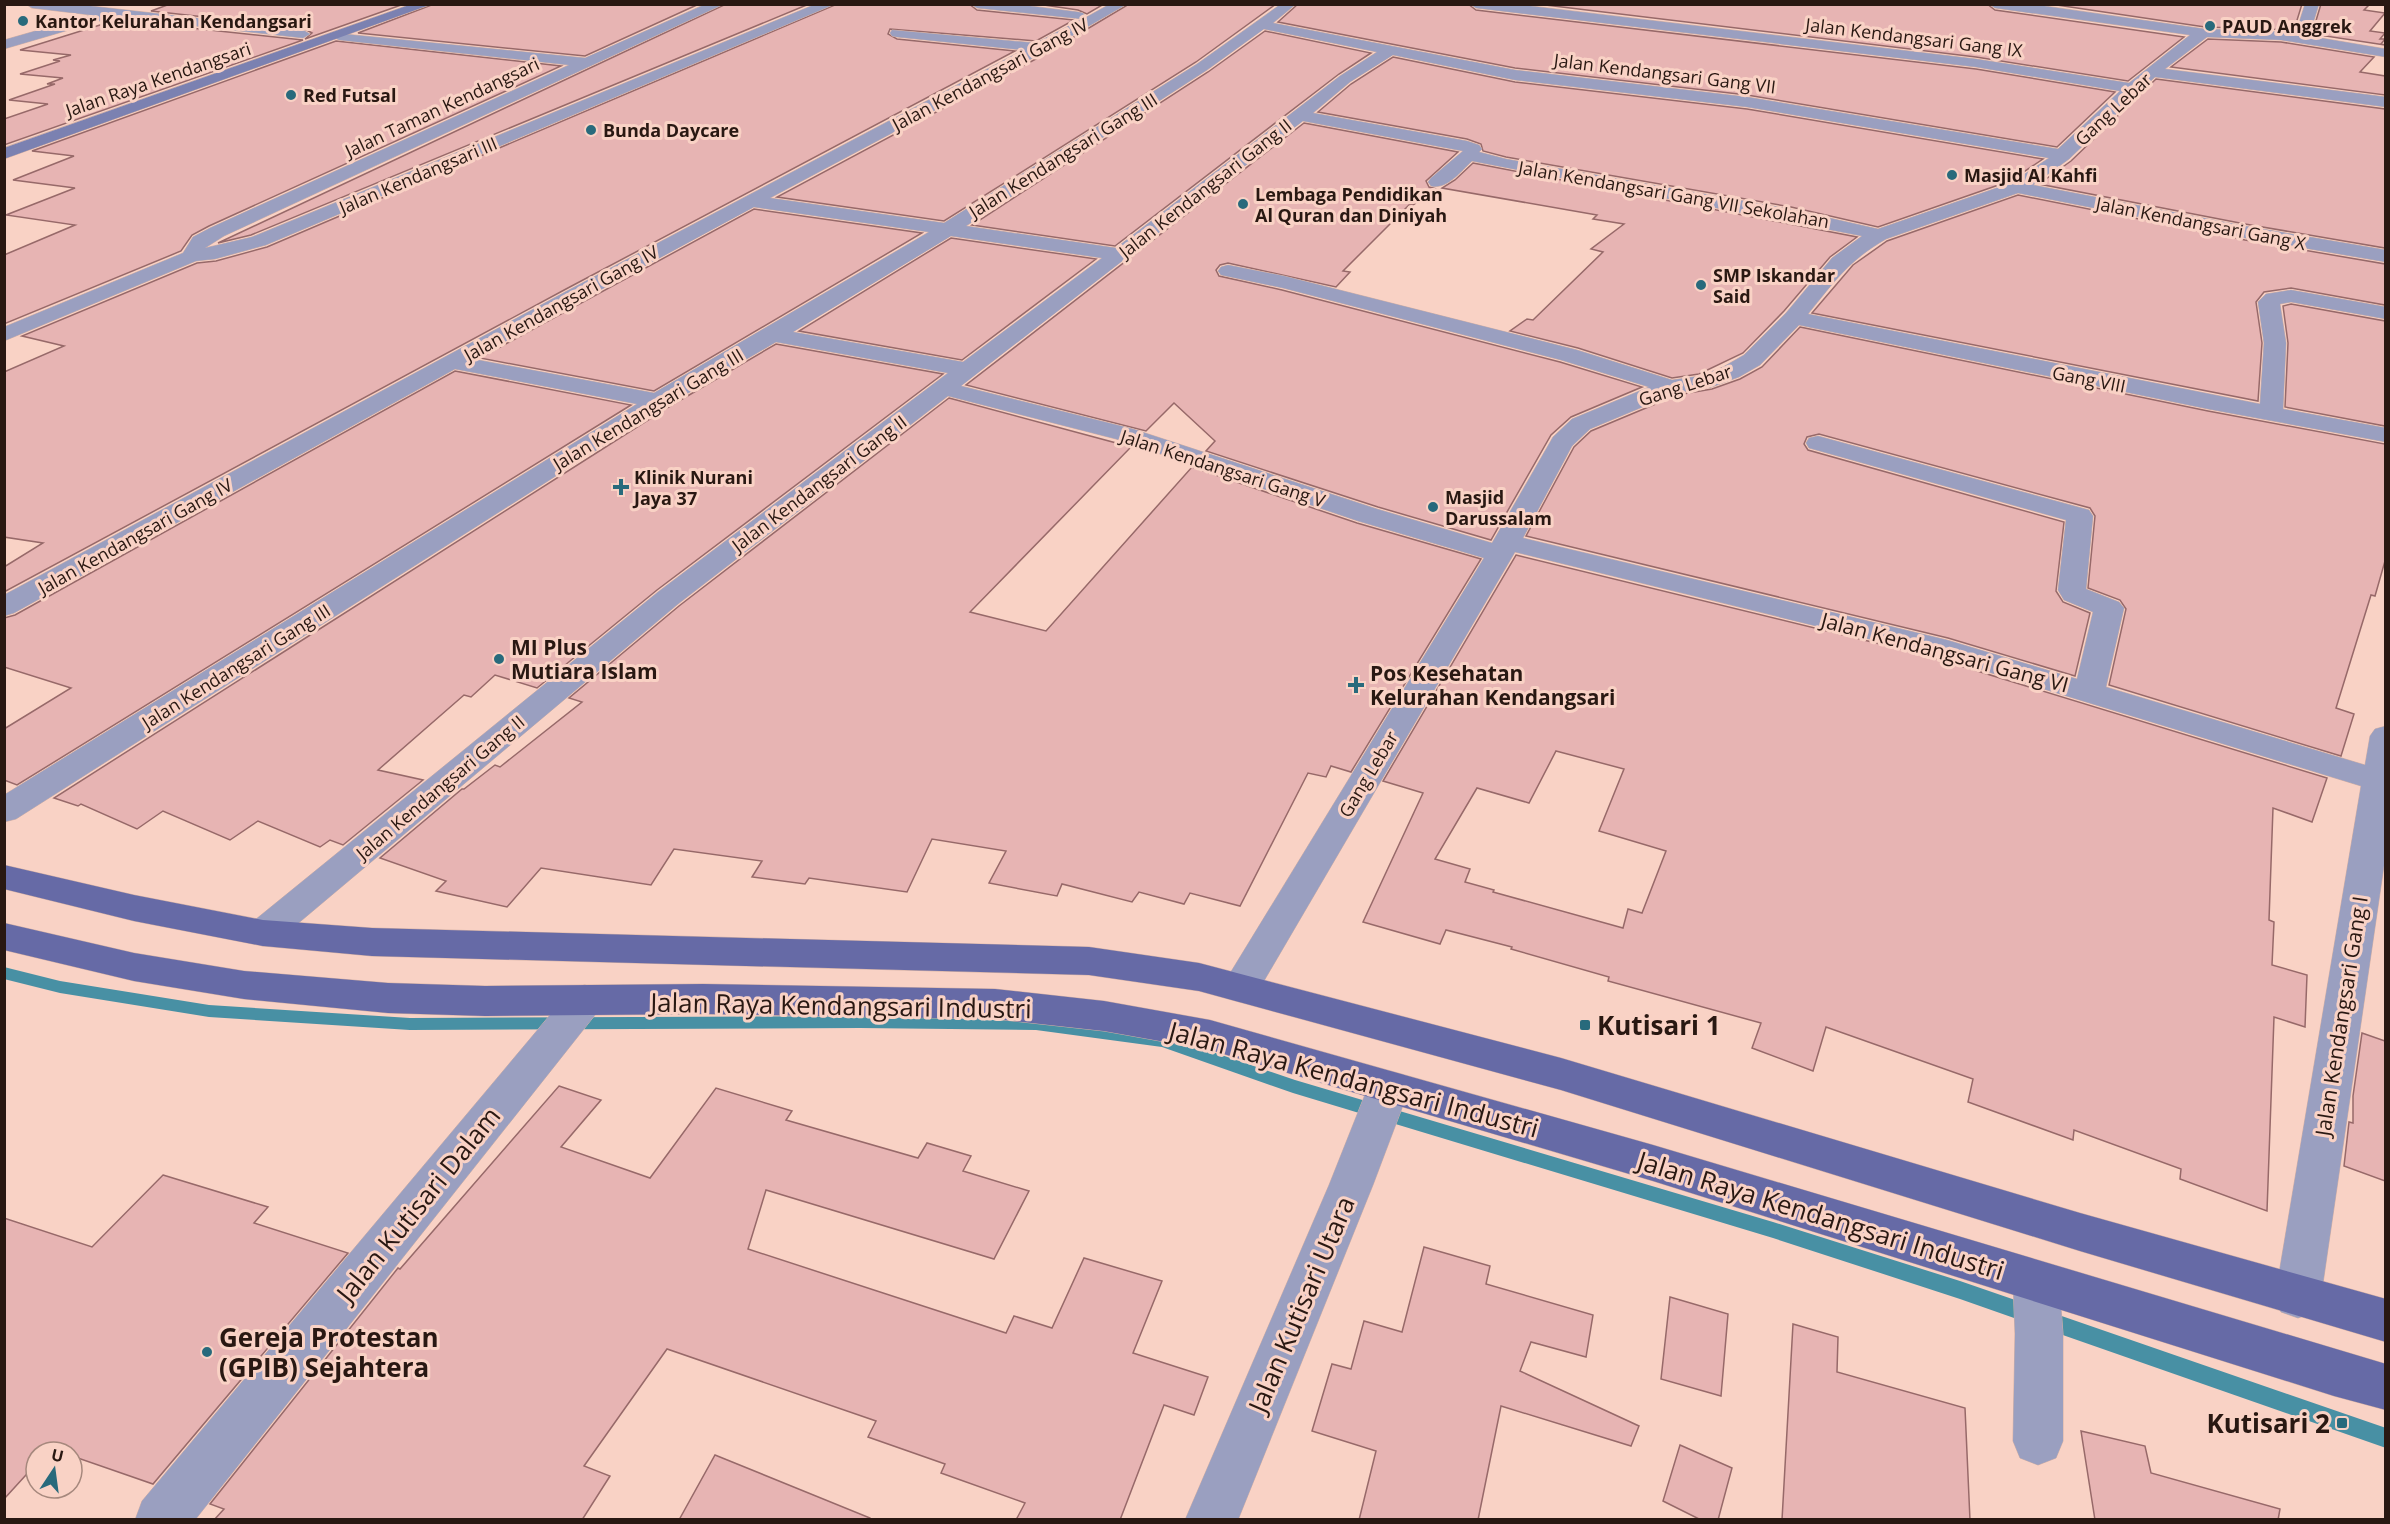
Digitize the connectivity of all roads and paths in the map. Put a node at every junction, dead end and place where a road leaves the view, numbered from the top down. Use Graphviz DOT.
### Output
graph roads {
  1 [pos="32,4"];
  2 [pos="140,4"];
  3 [pos="386,4"];
  4 [pos="426,4"];
  5 [pos="718,4"];
  6 [pos="829,4"];
  7 [pos="977,4"];
  8 [pos="1098,4"];
  9 [pos="1121,4"];
  10 [pos="1290,4"];
  11 [pos="1476,4"];
  12 [pos="1995,4"];
  13 [pos="2312,4"];
  14 [pos="1002,6"];
  15 [pos="111,13"];
  16 [pos="1078,16"];
  17 [pos="972,19"];
  18 [pos="1264,25"];
  19 [pos="897,33"];
  20 [pos="2205,33"];
  21 [pos="303,34"];
  22 [pos="339,36"];
  23 [pos="2283,36"];
  24 [pos="1039,43"];
  25 [pos="4,45"];
  26 [pos="1389,51"];
  27 [pos="2385,53"];
  28 [pos="586,62"];
  29 [pos="2142,80"];
  30 [pos="2385,102"];
  31 [pos="1299,115"];
  32 [pos="15,134"];
  33 [pos="4,154"];
  34 [pos="2063,155"];
  35 [pos="1468,156"];
  36 [pos="1437,182"];
  37 [pos="2017,187"];
  38 [pos="751,201"];
  39 [pos="948,229"];
  40 [pos="1879,236"];
  41 [pos="1119,254"];
  42 [pos="192,256"];
  43 [pos="2385,256"];
  44 [pos="1228,271"];
  45 [pos="2385,313"];
  46 [pos="1794,318"];
  47 [pos="4,335"];
  48 [pos="773,335"];
  49 [pos="452,362"];
  50 [pos="967,370"];
  51 [pos="1671,387"];
  52 [pos="943,388"];
  53 [pos="658,401"];
  54 [pos="2271,414"];
  55 [pos="2385,435"];
  56 [pos="1818,443"];
  57 [pos="1504,548"];
  58 [pos="4,607"];
  59 [pos="2089,692"];
  60 [pos="2385,736"];
  61 [pos="2378,780"];
  62 [pos="4,811"];
  63 [pos="4,877"];
  64 [pos="263,933"];
  65 [pos="4,936"];
  66 [pos="1240,988"];
  67 [pos="578,1009"];
  68 [pos="1385,1098"];
  69 [pos="2298,1296"];
  70 [pos="2037,1305"];
  71 [pos="2385,1321"];
  72 [pos="2385,1387"];
  73 [pos="2038,1441"];
  74 [pos="161,1520"];
  75 [pos="1211,1520"];
  1 -- 15 [label="street"];
  2 -- 15 [label="street"];
  3 -- 21 [label="main road, Jalan Raya Kendangsari"];
  4 -- 22 [label="main road, Jalan Raya Kendangsari"];
  5 -- 28 [label="street, Jalan Taman Kendangsari"];
  6 -- 42 [label="street, Jalan Kendangsari III"];
  7 -- 14 [label="street"];
  8 -- 16 [label="street"];
  9 -- 24 [label="street, Jalan Kendangsari Gang IV"];
  10 -- 18 [label="street, Jalan Kendangsari Gang III"];
  11 -- 29 [label="street, Jalan Kendangsari Gang IX"];
  12 -- 20 [label="street"];
  13 -- 23 [label="street"];
  14 -- 16 [label="street"];
  14 -- 17 [label="street"];
  15 -- 21 [label="street"];
  15 -- 25 [label="street"];
  16 -- 24 [label="street"];
  18 -- 26 [label="street, Jalan Kendangsari Gang VII"];
  18 -- 39 [label="street, Jalan Kendangsari Gang III"];
  19 -- 24 [label="street"];
  20 -- 23 [label="street"];
  20 -- 29 [label="street, Gang Lebar"];
  21 -- 32 [label="main road, Jalan Raya Kendangsari"];
  22 -- 28 [label="street"];
  22 -- 33 [label="main road, Jalan Raya Kendangsari"];
  23 -- 27 [label="street"];
  24 -- 38 [label="street, Jalan Kendangsari Gang IV"];
  26 -- 31 [label="street, Jalan Kendangsari Gang II"];
  26 -- 34 [label="street, Jalan Kendangsari Gang VII"];
  28 -- 42 [label="street, Jalan Taman Kendangsari"];
  29 -- 30 [label="street, Jalan Kendangsari Gang IX"];
  29 -- 34 [label="street, Gang Lebar"];
  31 -- 35 [label="street, Jalan Kendangsari Gang VII Sekolahan"];
  31 -- 41 [label="street, Jalan Kendangsari Gang II"];
  34 -- 37 [label="street, Gang Lebar"];
  35 -- 36 [label="street"];
  35 -- 40 [label="street, Jalan Kendangsari Gang VII Sekolahan"];
  37 -- 40 [label="street, Gang Lebar"];
  37 -- 43 [label="street, Jalan Kendangsari Gang X"];
  38 -- 39 [label="street"];
  38 -- 49 [label="street, Jalan Kendangsari Gang IV"];
  39 -- 41 [label="street"];
  39 -- 48 [label="street, Jalan Kendangsari Gang III"];
  40 -- 46 [label="street, Gang Lebar"];
  41 -- 50 [label="street, Jalan Kendangsari Gang II"];
  42 -- 47 [label="street, Jalan Kendangsari III"];
  44 -- 51 [label="street"];
  45 -- 54 [label="street"];
  46 -- 51 [label="street, Gang Lebar"];
  46 -- 54 [label="street, Gang VIII"];
  48 -- 50 [label="street"];
  48 -- 53 [label="street, Jalan Kendangsari Gang III"];
  49 -- 53 [label="street"];
  49 -- 58 [label="street, Jalan Kendangsari Gang IV"];
  50 -- 52 [label="street, Jalan Kendangsari Gang II"];
  51 -- 57 [label="street, Gang Lebar"];
  52 -- 57 [label="street, Jalan Kendangsari Gang V"];
  52 -- 64 [label="street, Jalan Kendangsari Gang II"];
  53 -- 62 [label="street, Jalan Kendangsari Gang III"];
  54 -- 55 [label="street, Gang VIII"];
  56 -- 59 [label="street"];
  57 -- 59 [label="street, Jalan Kendangsari Gang VI"];
  57 -- 66 [label="street, Gang Lebar"];
  59 -- 61 [label="street, Jalan Kendangsari Gang VI"];
  60 -- 61 [label="street, Jalan Kendangsari Gang I"];
  61 -- 69 [label="street, Jalan Kendangsari Gang I"];
  63 -- 64 [label="main road"];
  64 -- 66 [label="main road"];
  65 -- 67 [label="main road, Jalan Raya Kendangsari Industri"];
  66 -- 69 [label="main road"];
  67 -- 68 [label="main road, Jalan Raya Kendangsari Industri"];
  67 -- 74 [label="street, Jalan Kutisari Dalam"];
  68 -- 70 [label="main road, Jalan Raya Kendangsari Industri"];
  68 -- 75 [label="street, Jalan Kutisari Utara"];
  69 -- 71 [label="main road"];
  70 -- 72 [label="main road, Jalan Raya Kendangsari Industri"];
  70 -- 73 [label="street"];
}
